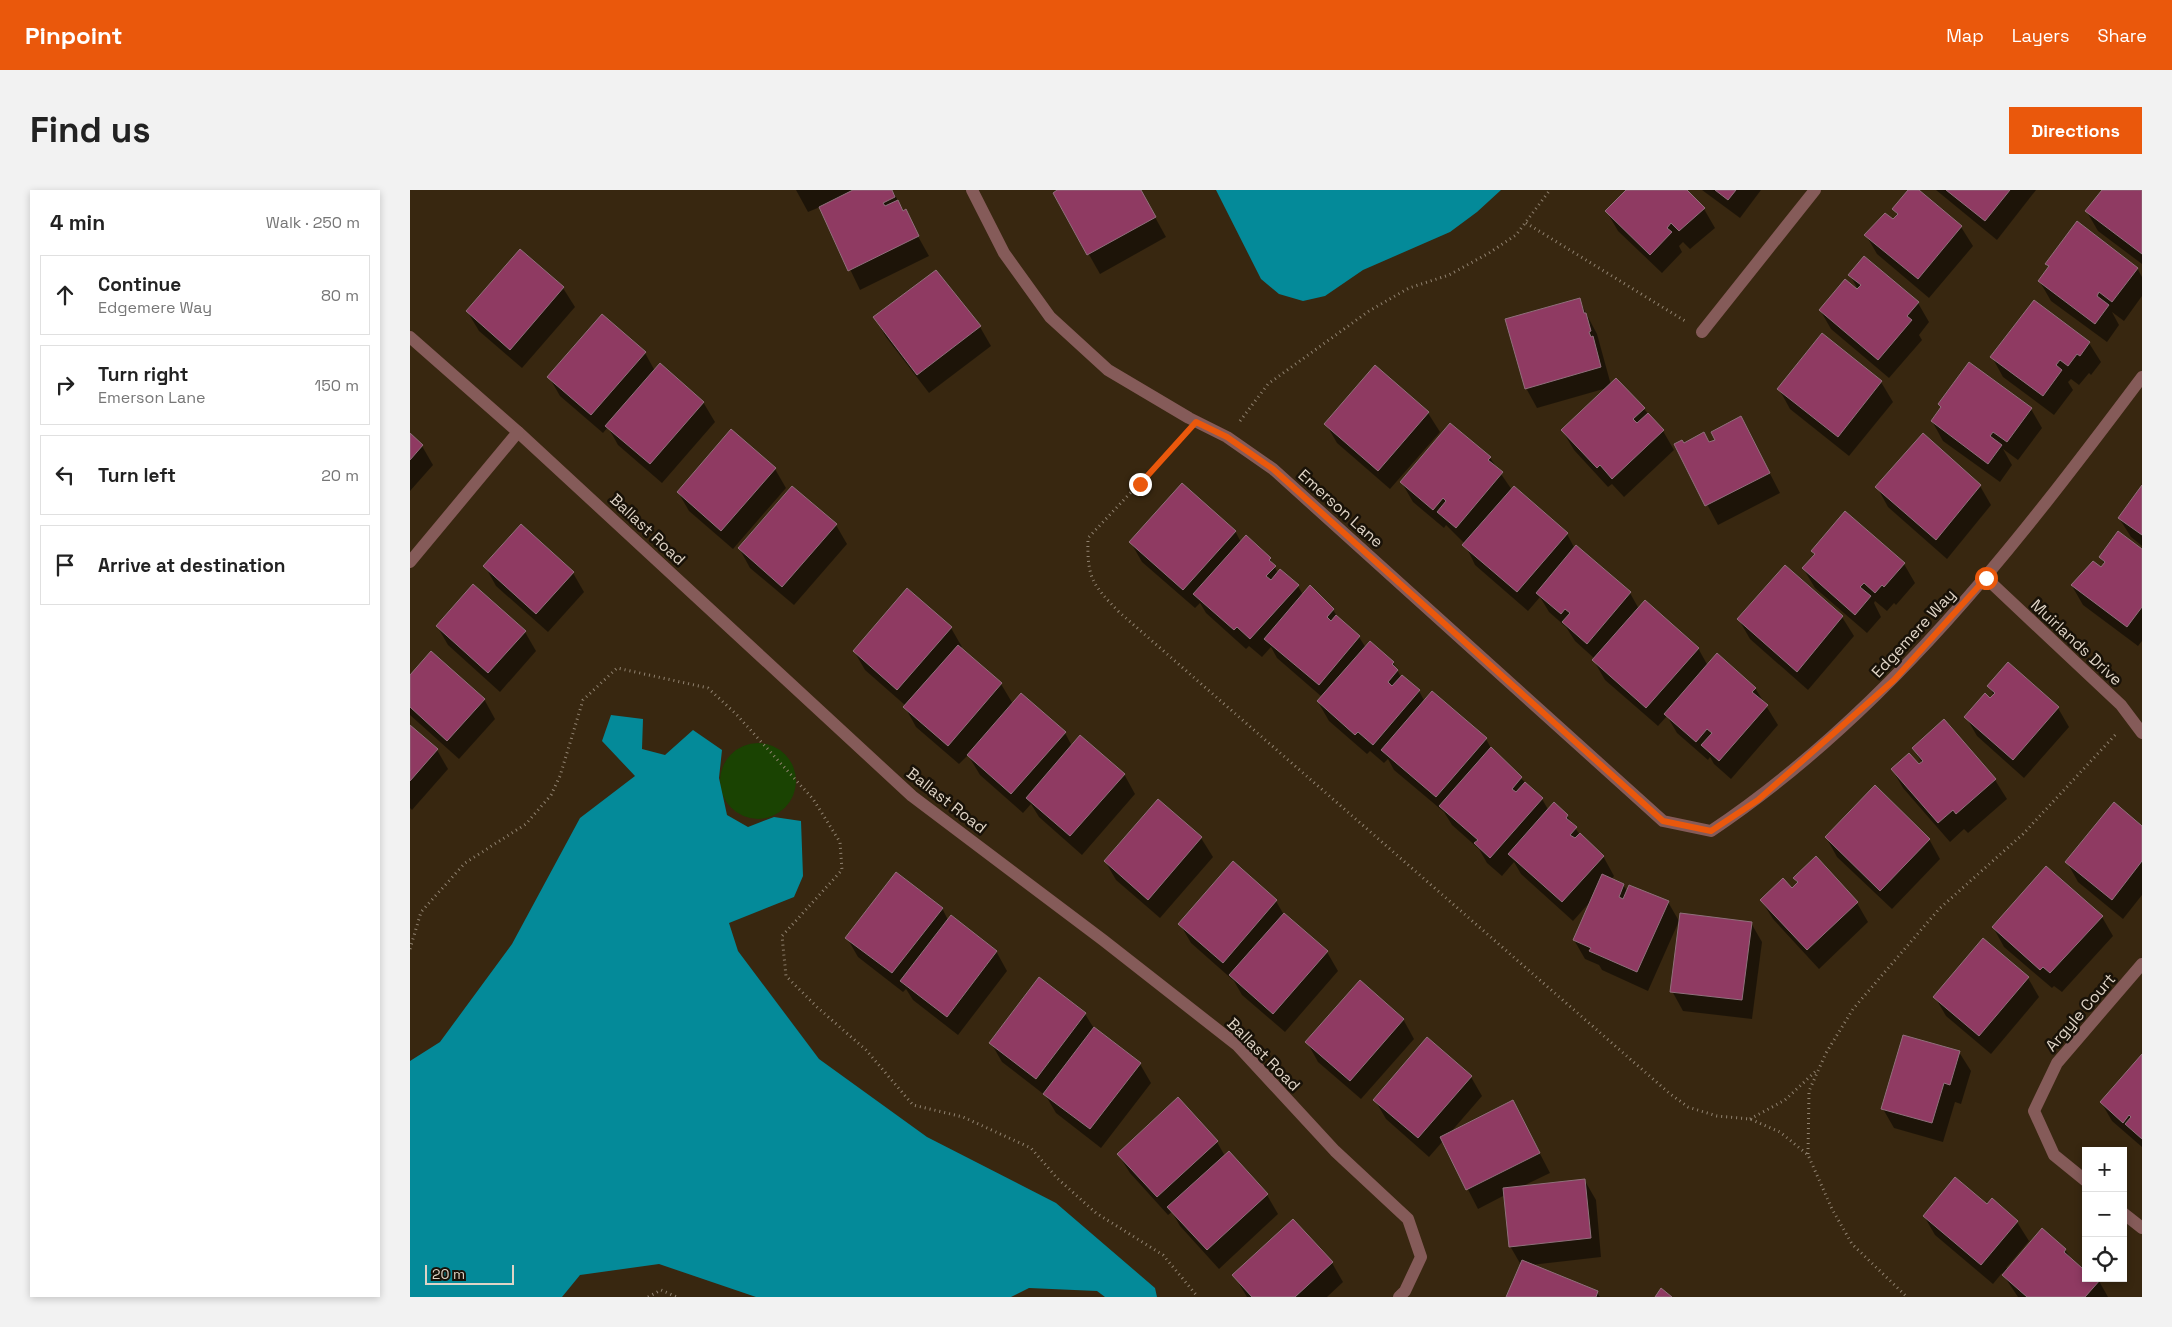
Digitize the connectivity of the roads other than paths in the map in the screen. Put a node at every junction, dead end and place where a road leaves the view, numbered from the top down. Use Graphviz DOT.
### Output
graph roads {
  1 [pos="972,190"];
  2 [pos="1815,190"];
  3 [pos="1702,332"];
  4 [pos="410,337"];
  5 [pos="2142,377"];
  6 [pos="518,432"];
  7 [pos="410,562"];
  8 [pos="1986,578"];
  9 [pos="2142,733"];
  10 [pos="1711,831"];
  11 [pos="2142,964"];
  12 [pos="2082,1178"];
  13 [pos="2127,1216"];
  14 [pos="2142,1228"];
  15 [pos="1398,1297"];
  1 -- 10 [label="street, Emerson Lane"];
  2 -- 3 [label="street"];
  4 -- 6 [label="street, Ballast Road"];
  5 -- 8 [label="street, Edgemere Way"];
  6 -- 7 [label="street"];
  6 -- 15 [label="street, Ballast Road"];
  8 -- 9 [label="street, Muirlands Drive"];
  8 -- 10 [label="street, Edgemere Way"];
  11 -- 12 [label="street, Argyle Court"];
  13 -- 14 [label="street"];
}
